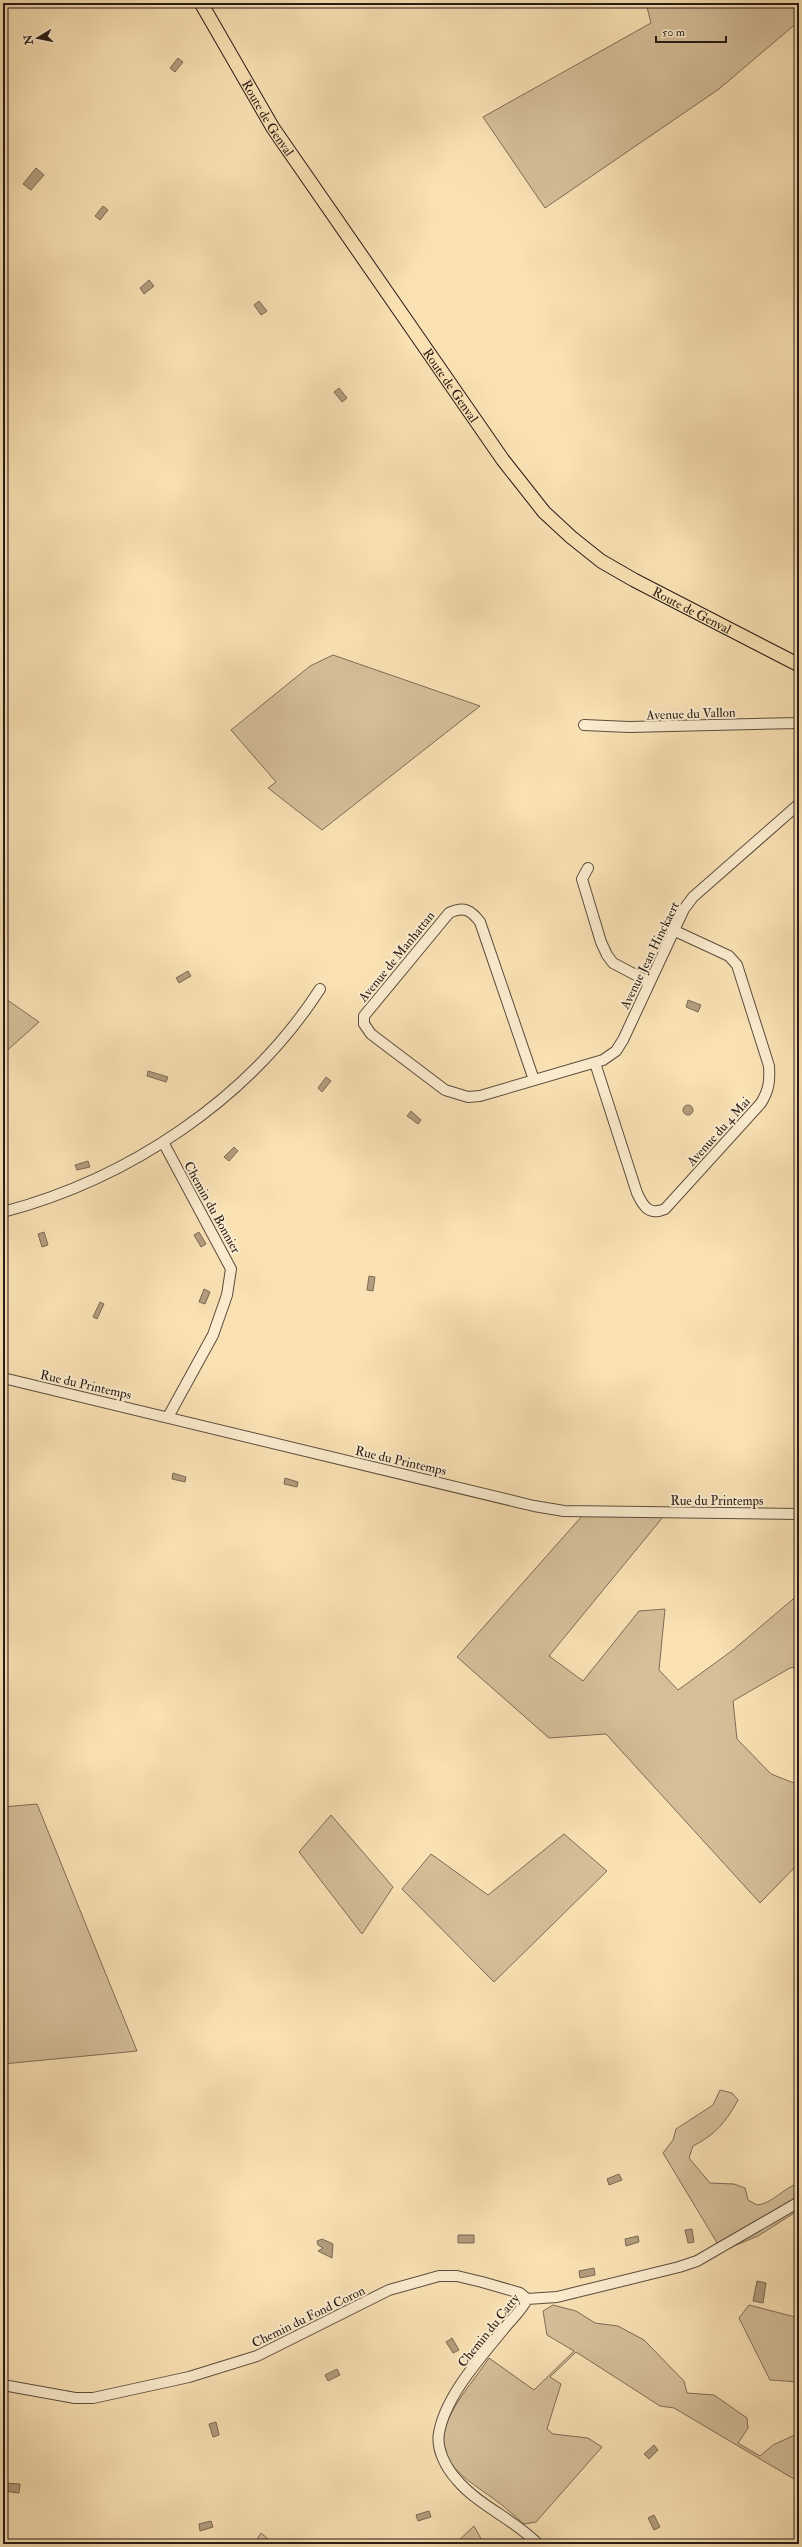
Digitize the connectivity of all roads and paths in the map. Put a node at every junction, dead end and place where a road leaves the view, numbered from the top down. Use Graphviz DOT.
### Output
graph roads {
  1 [pos="201,3"];
  2 [pos="799,665"];
  3 [pos="799,723"];
  4 [pos="584,725"];
  5 [pos="799,804"];
  6 [pos="588,868"];
  7 [pos="673,930"];
  8 [pos="649,982"];
  9 [pos="320,989"];
  10 [pos="595,1063"];
  11 [pos="534,1080"];
  12 [pos="163,1142"];
  13 [pos="3,1212"];
  14 [pos="3,1378"];
  15 [pos="168,1417"];
  16 [pos="799,1514"];
  17 [pos="799,2202"];
  18 [pos="526,2299"];
  19 [pos="3,2385"];
  20 [pos="538,2544"];
  1 -- 2 [label="main road, Route de Genval"];
  3 -- 4 [label="street, Avenue du Vallon"];
  5 -- 7 [label="street, Avenue Jean Hinckaert"];
  6 -- 8 [label="street"];
  7 -- 8 [label="street, Avenue Jean Hinckaert"];
  7 -- 10 [label="street, Avenue du 4 Mai"];
  8 -- 10 [label="street, Avenue Jean Hinckaert"];
  9 -- 12 [label="street"];
  10 -- 11 [label="street, Avenue Jean Hinckaert"];
  11 -- 11 [label="street, Avenue de Manhattan"];
  12 -- 13 [label="street"];
  12 -- 15 [label="street, Chemin du Bonnier"];
  14 -- 15 [label="street, Rue du Printemps"];
  15 -- 16 [label="street, Rue du Printemps"];
  17 -- 18 [label="street, Chemin du Catty"];
  18 -- 19 [label="street, Chemin du Fond Coron"];
  18 -- 20 [label="street, Chemin du Catty"];
}
